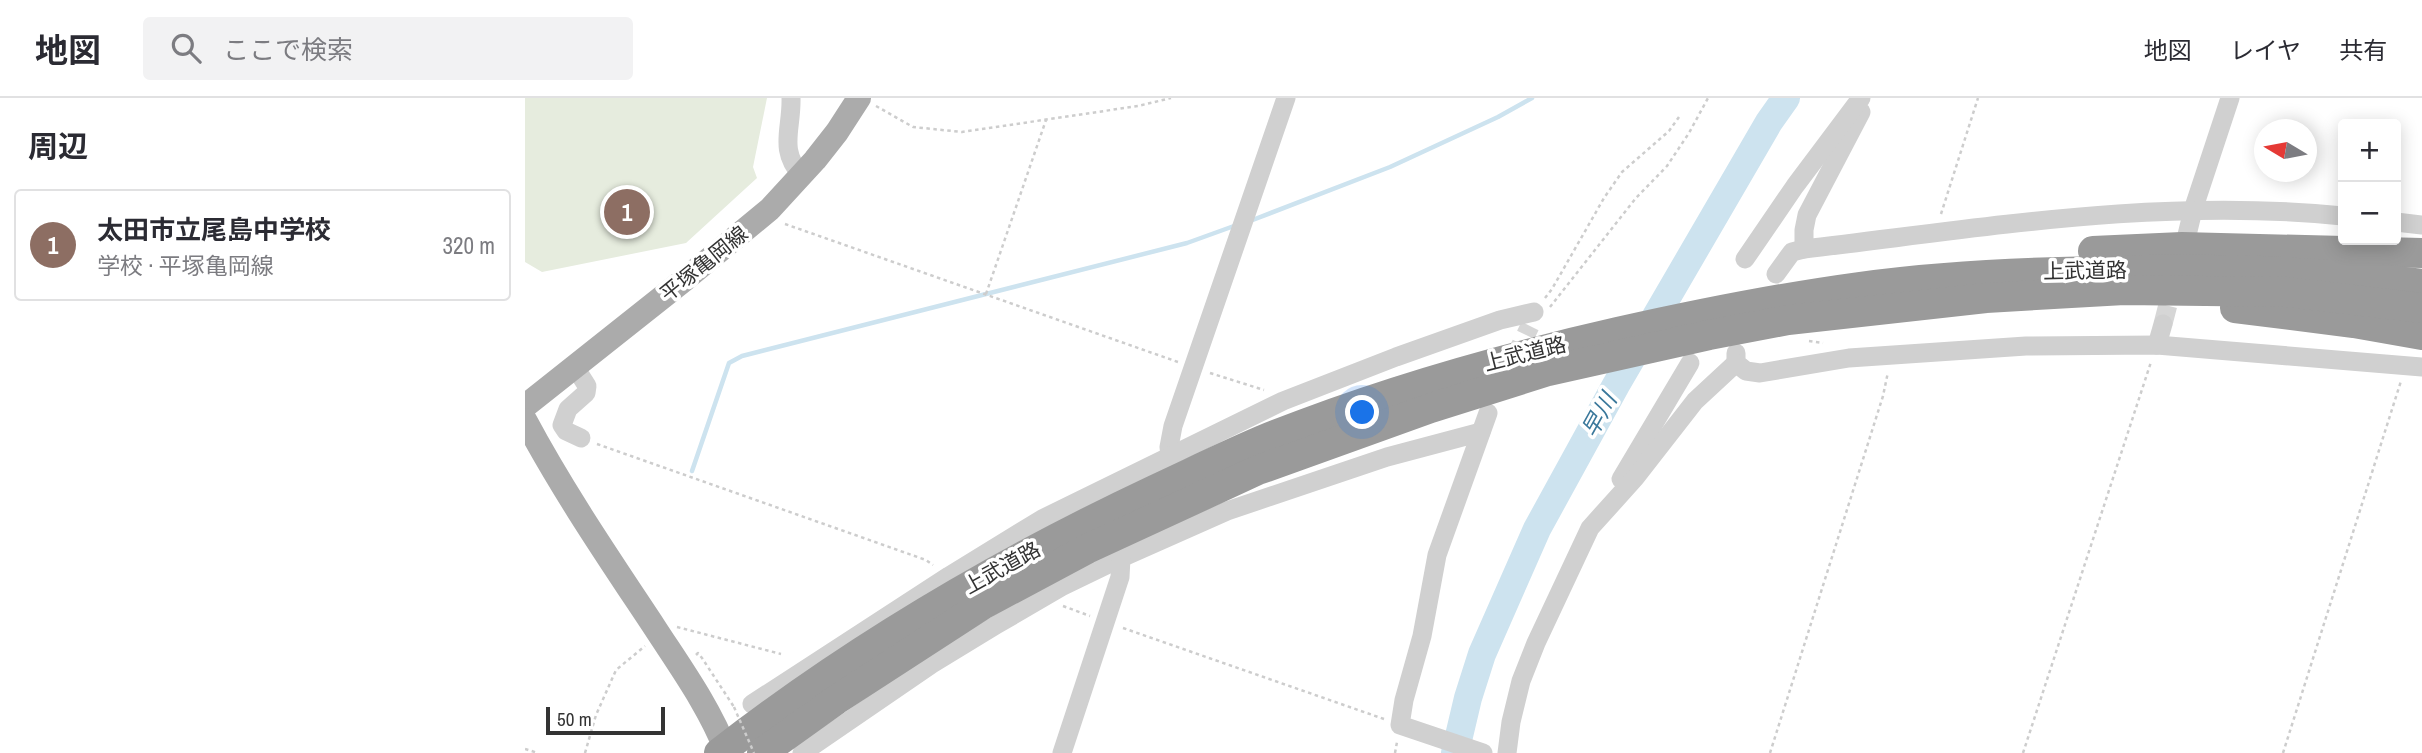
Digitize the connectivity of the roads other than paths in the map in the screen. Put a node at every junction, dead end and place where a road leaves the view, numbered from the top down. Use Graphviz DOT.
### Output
graph roads {
  1 [pos="791,98"];
  2 [pos="1286,98"];
  3 [pos="1861,98"];
  4 [pos="1867,98"];
  5 [pos="2230,98"];
  6 [pos="866,101"];
  7 [pos="802,176"];
  8 [pos="2193,210"];
  9 [pos="2338,216"];
  10 [pos="2401,223"];
  11 [pos="2422,225"];
  12 [pos="2187,235"];
  13 [pos="1804,249"];
  14 [pos="2422,253"];
  15 [pos="1745,259"];
  16 [pos="2022,272"];
  17 [pos="1776,274"];
  18 [pos="2422,284"];
  19 [pos="1986,298"];
  20 [pos="2422,309"];
  21 [pos="1532,319"];
  22 [pos="1715,322"];
  23 [pos="2163,324"];
  24 [pos="2422,335"];
  25 [pos="2157,345"];
  26 [pos="1553,358"];
  27 [pos="1690,363"];
  28 [pos="2414,366"];
  29 [pos="575,367"];
  30 [pos="525,406"];
  31 [pos="1489,413"];
  32 [pos="525,421"];
  33 [pos="1481,432"];
  34 [pos="581,438"];
  35 [pos="1170,455"];
  36 [pos="1590,528"];
  37 [pos="1121,558"];
  38 [pos="990,615"];
  39 [pos="819,670"];
  40 [pos="752,704"];
  41 [pos="731,752"];
  42 [pos="762,753"];
  43 [pos="802,753"];
  44 [pos="1062,753"];
  45 [pos="1483,753"];
  46 [pos="1507,753"];
  1 -- 7 [label="street"];
  2 -- 35 [label="street"];
  3 -- 15 [label="street"];
  4 -- 13 [label="street"];
  5 -- 8 [label="street"];
  6 -- 7 [label="main road, 平塚亀岡線"];
  7 -- 29 [label="main road, 平塚亀岡線"];
  8 -- 9 [label="street"];
  8 -- 12 [label="street"];
  8 -- 13 [label="street"];
  10 -- 11 [label="street"];
  13 -- 17 [label="street"];
  14 -- 16 [label="highway"];
  16 -- 18 [label="highway, 上武道路"];
  16 -- 22 [label="highway, 上武道路"];
  19 -- 20 [label="highway, 上武道路"];
  19 -- 22 [label="highway, 上武道路"];
  19 -- 24 [label="highway"];
  21 -- 35 [label="street"];
  22 -- 26 [label="highway, 上武道路"];
  23 -- 25 [label="street"];
  25 -- 28 [label="street"];
  25 -- 36 [label="street"];
  26 -- 38 [label="highway, 上武道路"];
  26 -- 39 [label="highway, 上武道路"];
  27 -- 36 [label="street"];
  29 -- 30 [label="main road, 平塚亀岡線"];
  29 -- 34 [label="street"];
  31 -- 33 [label="street"];
  32 -- 41 [label="main road"];
  33 -- 37 [label="street"];
  33 -- 45 [label="street"];
  35 -- 39 [label="street"];
  36 -- 46 [label="street"];
  37 -- 38 [label="street"];
  37 -- 44 [label="street"];
  38 -- 42 [label="highway, 上武道路"];
  38 -- 43 [label="street"];
  39 -- 40 [label="street"];
  39 -- 41 [label="highway, 上武道路"];
}
